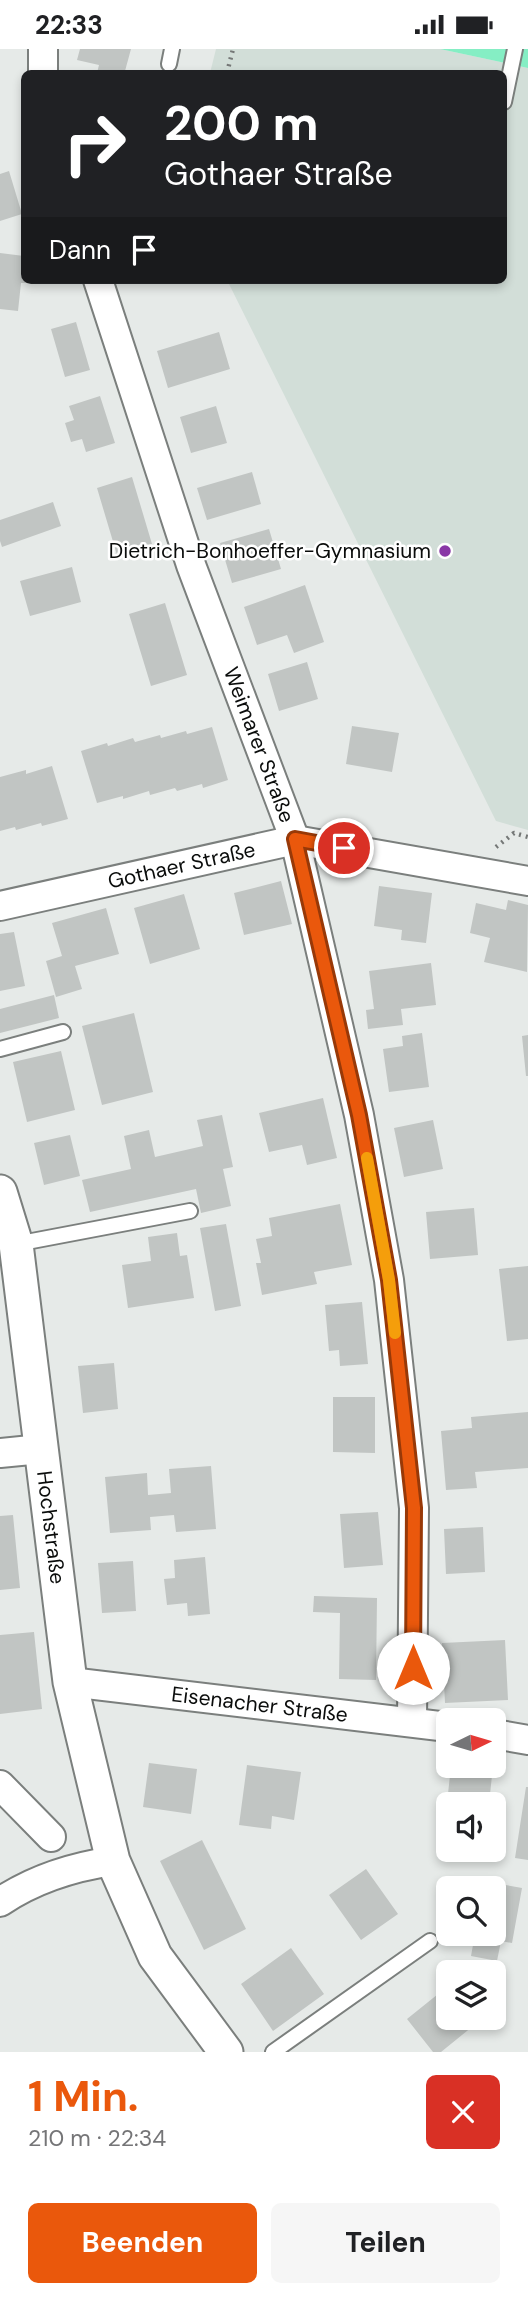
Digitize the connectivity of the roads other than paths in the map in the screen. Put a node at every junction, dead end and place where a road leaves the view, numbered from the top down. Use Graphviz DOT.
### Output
graph roads {
  1 [pos="43,49"];
  2 [pos="515,49"];
  3 [pos="43,70"];
  4 [pos="507,88"];
  5 [pos="99,284"];
  6 [pos="295,839"];
  7 [pos="528,881"];
  8 [pos="0,906"];
  9 [pos="63,1032"];
  10 [pos="0,1049"];
  11 [pos="0,1192"];
  12 [pos="190,1211"];
  13 [pos="16,1244"];
  14 [pos="41,1448"];
  15 [pos="0,1453"];
  16 [pos="70,1682"];
  17 [pos="412,1721"];
  18 [pos="436,1725"];
  19 [pos="506,1736"];
  20 [pos="528,1740"];
  21 [pos="0,1785"];
  22 [pos="51,1837"];
  23 [pos="113,1861"];
  24 [pos="0,1902"];
  25 [pos="430,1941"];
  26 [pos="226,2052"];
  27 [pos="273,2052"];
  1 -- 3 [label="street"];
  2 -- 4 [label="lane"];
  5 -- 6 [label="street, Weimarer Straße"];
  6 -- 7 [label="street, Gothaer Straße"];
  6 -- 8 [label="street, Gothaer Straße"];
  6 -- 17 [label="street, Weimarer Straße"];
  9 -- 10 [label="lane"];
  11 -- 13 [label="street, Hochstraße"];
  12 -- 13 [label="lane"];
  13 -- 14 [label="street, Hochstraße"];
  14 -- 15 [label="street"];
  14 -- 16 [label="street, Hochstraße"];
  16 -- 17 [label="street, Eisenacher Straße"];
  16 -- 23 [label="street, Hochstraße"];
  17 -- 18 [label="street, Eisenacher Straße"];
  19 -- 20 [label="street"];
  21 -- 22 [label="street"];
  23 -- 24 [label="street"];
  23 -- 26 [label="street, Hochstraße"];
  25 -- 27 [label="lane"];
}
